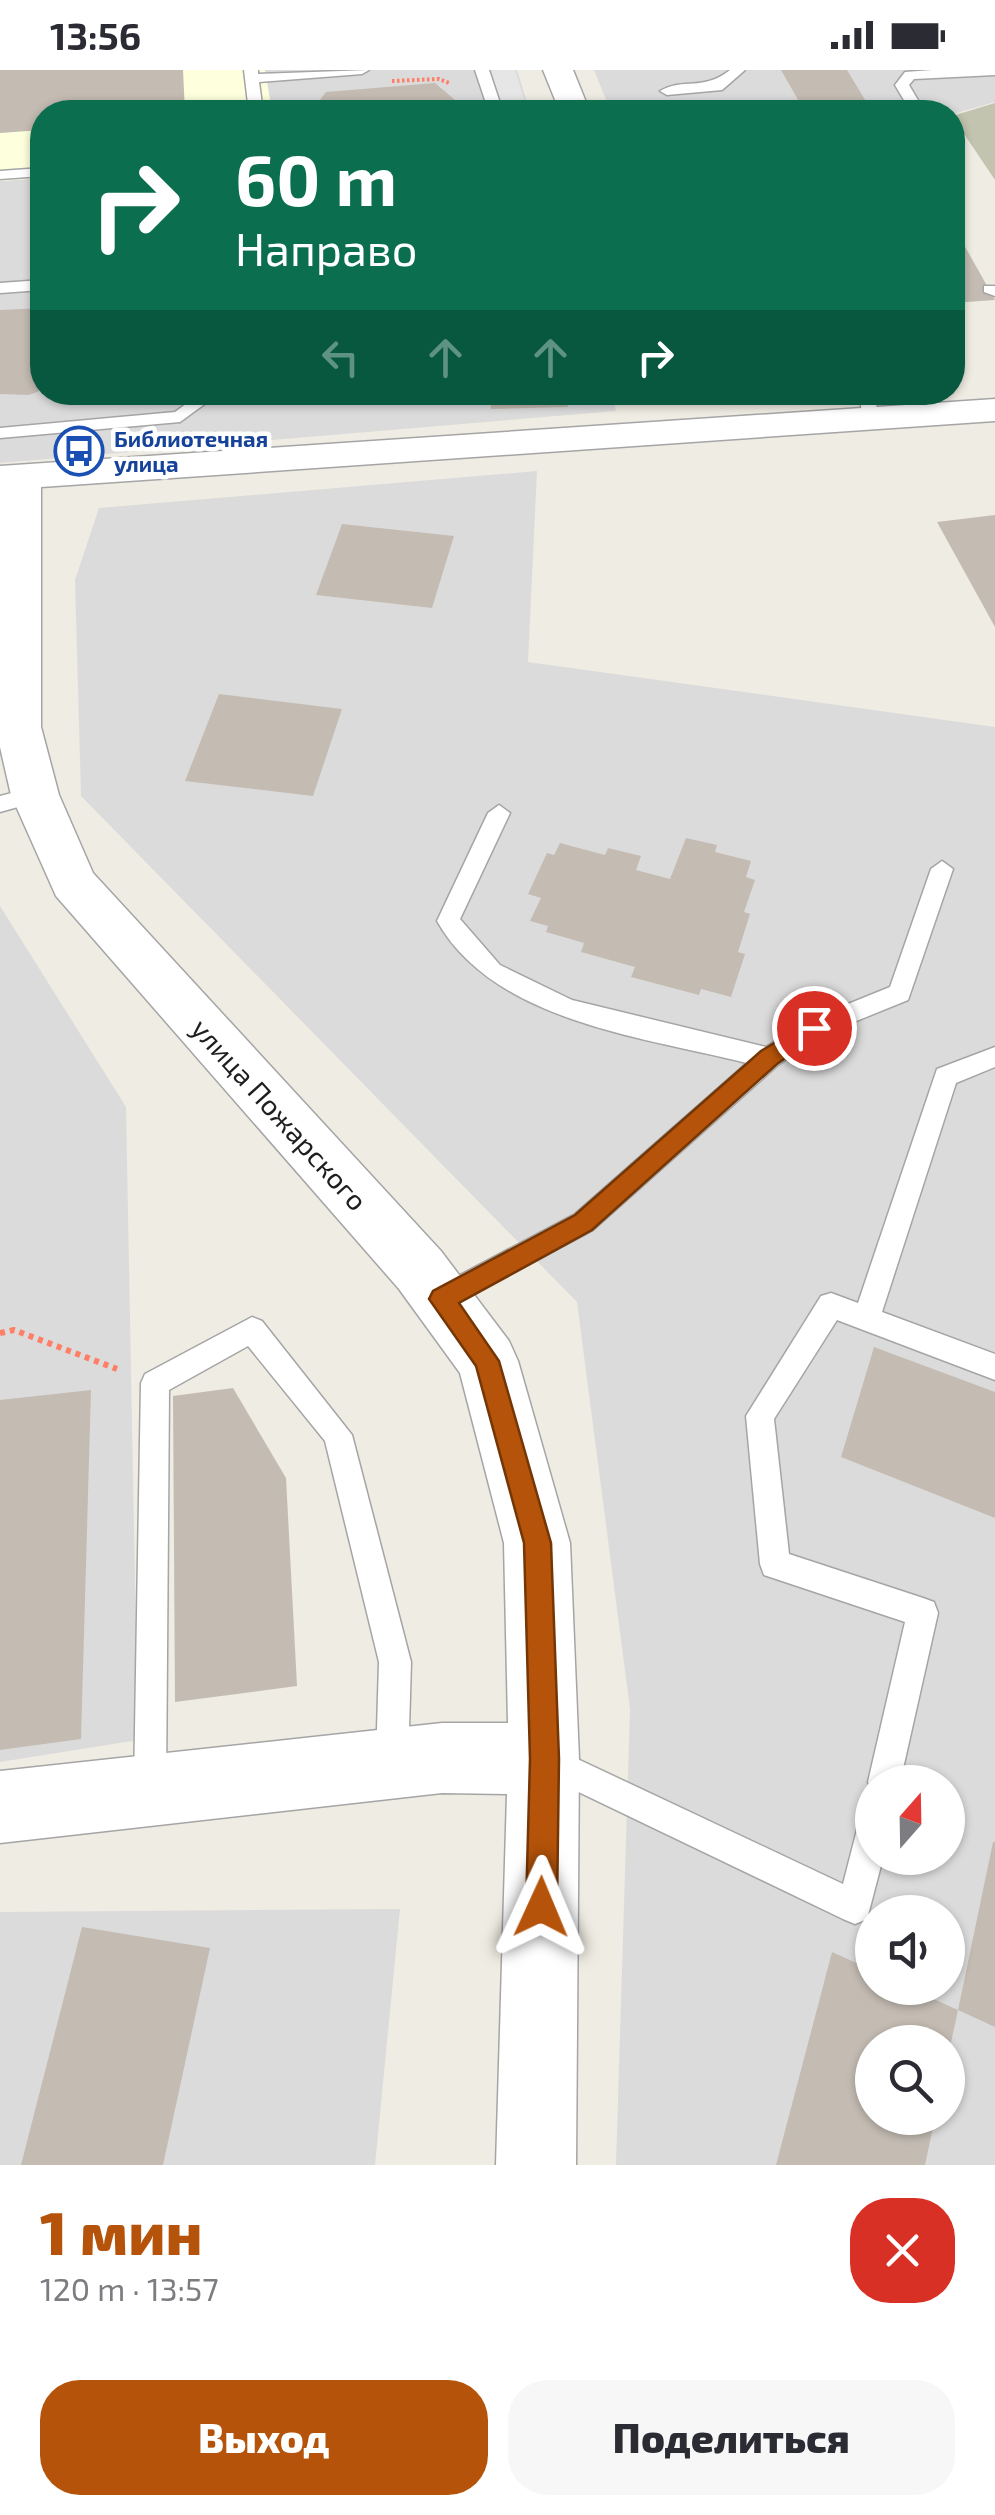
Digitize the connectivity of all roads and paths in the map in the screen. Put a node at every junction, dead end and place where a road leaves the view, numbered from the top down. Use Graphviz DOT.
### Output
graph roads {
  1 [pos="362,70"];
  2 [pos="482,70"];
  3 [pos="558,70"];
  4 [pos="738,70"];
  5 [pos="995,71"];
  6 [pos="251,74"];
  7 [pos="666,91"];
  8 [pos="254,100"];
  9 [pos="492,100"];
  10 [pos="570,100"];
  11 [pos="911,100"];
  12 [pos="30,173"];
  13 [pos="0,175"];
  14 [pos="30,286"];
  15 [pos="0,288"];
  16 [pos="196,405"];
  17 [pos="869,405"];
  18 [pos="688,410"];
  19 [pos="995,410"];
  20 [pos="7,462"];
  21 [pos="17,800"];
  22 [pos="499,813"];
  23 [pos="942,869"];
  24 [pos="995,1057"];
  25 [pos="769,1058"];
  26 [pos="442,1299"];
  27 [pos="866,1318"];
  28 [pos="0,1333"];
  29 [pos="995,1367"];
  30 [pos="155,1383"];
  31 [pos="544,1759"];
  32 [pos="392,1763"];
  33 [pos="888,1765"];
  34 [pos="150,1791"];
  35 [pos="0,1807"];
  36 [pos="862,1875"];
  37 [pos="536,2165"];
  1 -- 6 [label="lane"];
  2 -- 9 [label="lane"];
  3 -- 10 [label="street"];
  4 -- 7 [label="lane"];
  5 -- 11 [label="lane"];
  6 -- 8 [label="lane"];
  12 -- 13 [label="lane"];
  14 -- 15 [label="lane"];
  16 -- 20 [label="lane"];
  17 -- 18 [label="street"];
  17 -- 19 [label="street"];
  18 -- 20 [label="street"];
  20 -- 21 [label="street, улица Пожарского"];
  21 -- 26 [label="street, улица Пожарского"];
  22 -- 25 [label="lane"];
  23 -- 25 [label="lane"];
  24 -- 27 [label="lane"];
  25 -- 26 [label="lane"];
  26 -- 31 [label="street, улица Пожарского"];
  27 -- 29 [label="lane"];
  27 -- 33 [label="lane"];
  28 -- 30 [label="path"];
  30 -- 32 [label="lane"];
  30 -- 34 [label="lane"];
  31 -- 32 [label="street"];
  31 -- 36 [label="lane"];
  31 -- 37 [label="street, улица Пожарского"];
  32 -- 34 [label="street"];
  34 -- 35 [label="street"];
}
